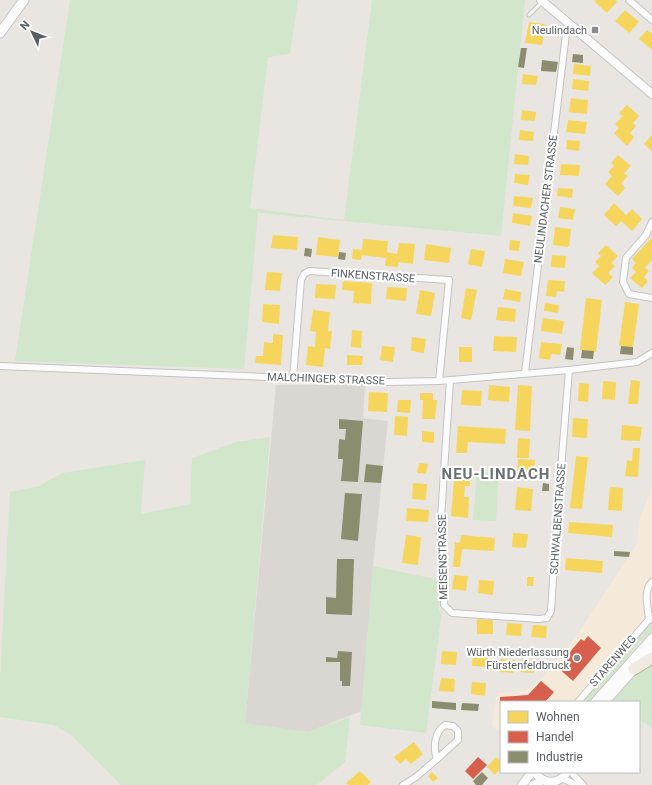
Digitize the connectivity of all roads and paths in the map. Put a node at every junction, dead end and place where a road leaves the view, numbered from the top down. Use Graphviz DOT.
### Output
graph roads {
  1 [pos="24,0"];
  2 [pos="543,0"];
  3 [pos="629,0"];
  4 [pos="529,15"];
  5 [pos="652,20"];
  6 [pos="571,26"];
  7 [pos="0,33"];
  8 [pos="652,94"];
  9 [pos="652,222"];
  10 [pos="652,298"];
  11 [pos="652,354"];
  12 [pos="0,366"];
  13 [pos="569,370"];
  14 [pos="525,373"];
  15 [pos="293,378"];
  16 [pos="439,380"];
  17 [pos="450,380"];
  18 [pos="652,582"];
  19 [pos="498,616"];
  20 [pos="651,618"];
  21 [pos="652,638"];
  22 [pos="652,649"];
  23 [pos="652,658"];
  24 [pos="634,670"];
  25 [pos="579,701"];
  26 [pos="596,701"];
  27 [pos="606,701"];
  28 [pos="437,759"];
  29 [pos="531,773"];
  30 [pos="536,773"];
  31 [pos="572,773"];
  32 [pos="565,775"];
  33 [pos="543,780"];
  34 [pos="403,785"];
  35 [pos="522,785"];
  36 [pos="533,785"];
  37 [pos="576,785"];
  38 [pos="583,785"];
  1 -- 7 [label="main road"];
  2 -- 4 [label="lane"];
  2 -- 6 [label="street"];
  3 -- 5 [label="street"];
  6 -- 8 [label="street"];
  6 -- 14 [label="street, NEULINDACHER STRASSE"];
  9 -- 10 [label="street"];
  11 -- 13 [label="street, MALCHINGER STRASSE"];
  12 -- 15 [label="street, MALCHINGER STRASSE"];
  13 -- 14 [label="street, MALCHINGER STRASSE"];
  13 -- 19 [label="street, SCHWALBENSTRASSE"];
  14 -- 17 [label="street, MALCHINGER STRASSE"];
  15 -- 16 [label="street, MALCHINGER STRASSE"];
  15 -- 16 [label="street, FINKENSTRASSE"];
  16 -- 17 [label="street, MALCHINGER STRASSE"];
  17 -- 19 [label="street, MEISENSTRASSE"];
  18 -- 20 [label="street, STARENWEG"];
  20 -- 25 [label="street, STARENWEG"];
  21 -- 26 [label="street"];
  22 -- 24 [label="street"];
  23 -- 24 [label="highway"];
  24 -- 27 [label="street"];
  28 -- 28 [label="street"];
  28 -- 34 [label="street"];
  29 -- 35 [label="street"];
  30 -- 33 [label="street"];
  31 -- 38 [label="street"];
  32 -- 33 [label="street"];
  32 -- 37 [label="street"];
  33 -- 36 [label="street"];
}
